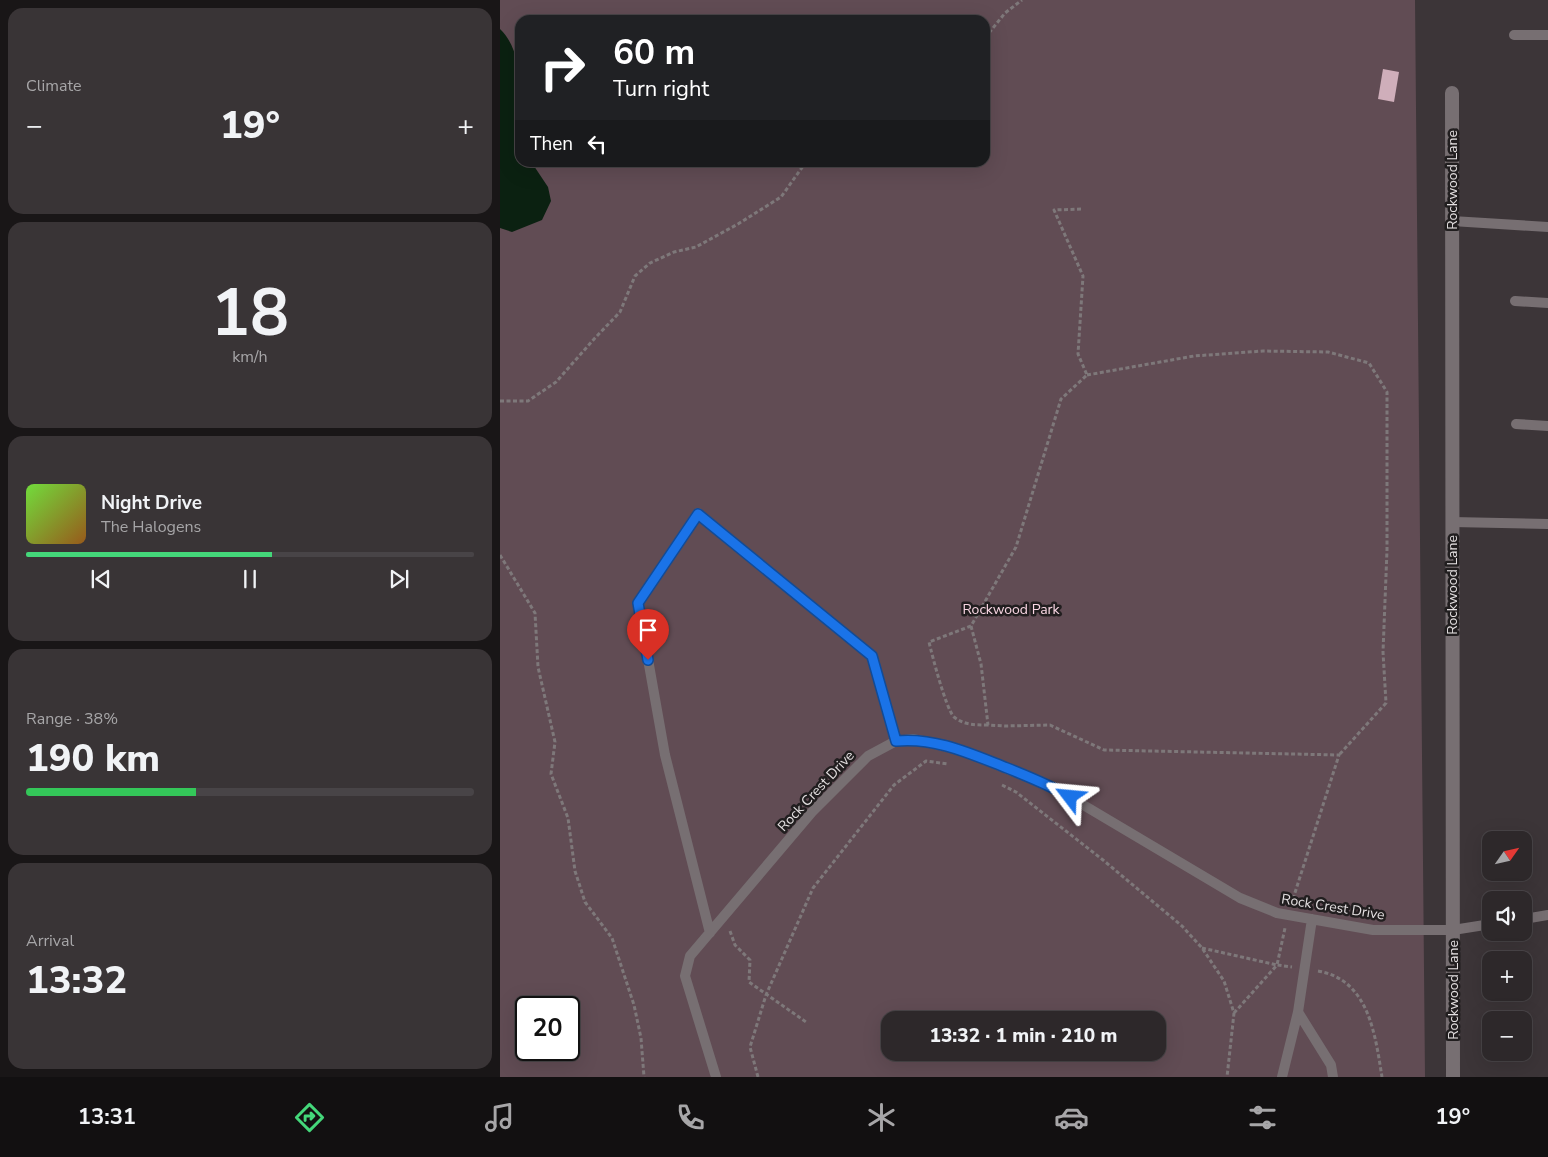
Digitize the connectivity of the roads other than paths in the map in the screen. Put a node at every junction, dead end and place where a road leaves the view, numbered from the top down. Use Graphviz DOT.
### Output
graph roads {
  1 [pos="1514,35"];
  2 [pos="1548,35"];
  3 [pos="1452,93"];
  4 [pos="1452,221"];
  5 [pos="1548,227"];
  6 [pos="1515,301"];
  7 [pos="1548,303"];
  8 [pos="1516,424"];
  9 [pos="1548,426"];
  10 [pos="1452,522"];
  11 [pos="1548,524"];
  12 [pos="896,741"];
  13 [pos="1548,916"];
  14 [pos="1532,918"];
  15 [pos="1312,919"];
  16 [pos="1482,925"];
  17 [pos="1452,930"];
  18 [pos="710,933"];
  19 [pos="1298,1012"];
  20 [pos="716,1077"];
  21 [pos="1282,1077"];
  22 [pos="1333,1077"];
  23 [pos="1453,1077"];
  1 -- 2 [label="lane"];
  3 -- 4 [label="street, Rockwood Lane"];
  4 -- 5 [label="lane"];
  4 -- 10 [label="street, Rockwood Lane"];
  6 -- 7 [label="lane"];
  8 -- 9 [label="lane"];
  10 -- 11 [label="lane"];
  10 -- 17 [label="street, Rockwood Lane"];
  12 -- 15 [label="lane, Rock Crest Drive"];
  12 -- 18 [label="lane, Rock Crest Drive"];
  12 -- 18 [label="lane"];
  13 -- 14 [label="lane"];
  15 -- 17 [label="lane, Rock Crest Drive"];
  15 -- 19 [label="lane"];
  16 -- 17 [label="lane, Rock Crest Drive"];
  17 -- 23 [label="street, Rockwood Lane"];
  18 -- 20 [label="lane, Rock Crest Drive"];
  19 -- 21 [label="lane"];
  19 -- 22 [label="lane"];
}
